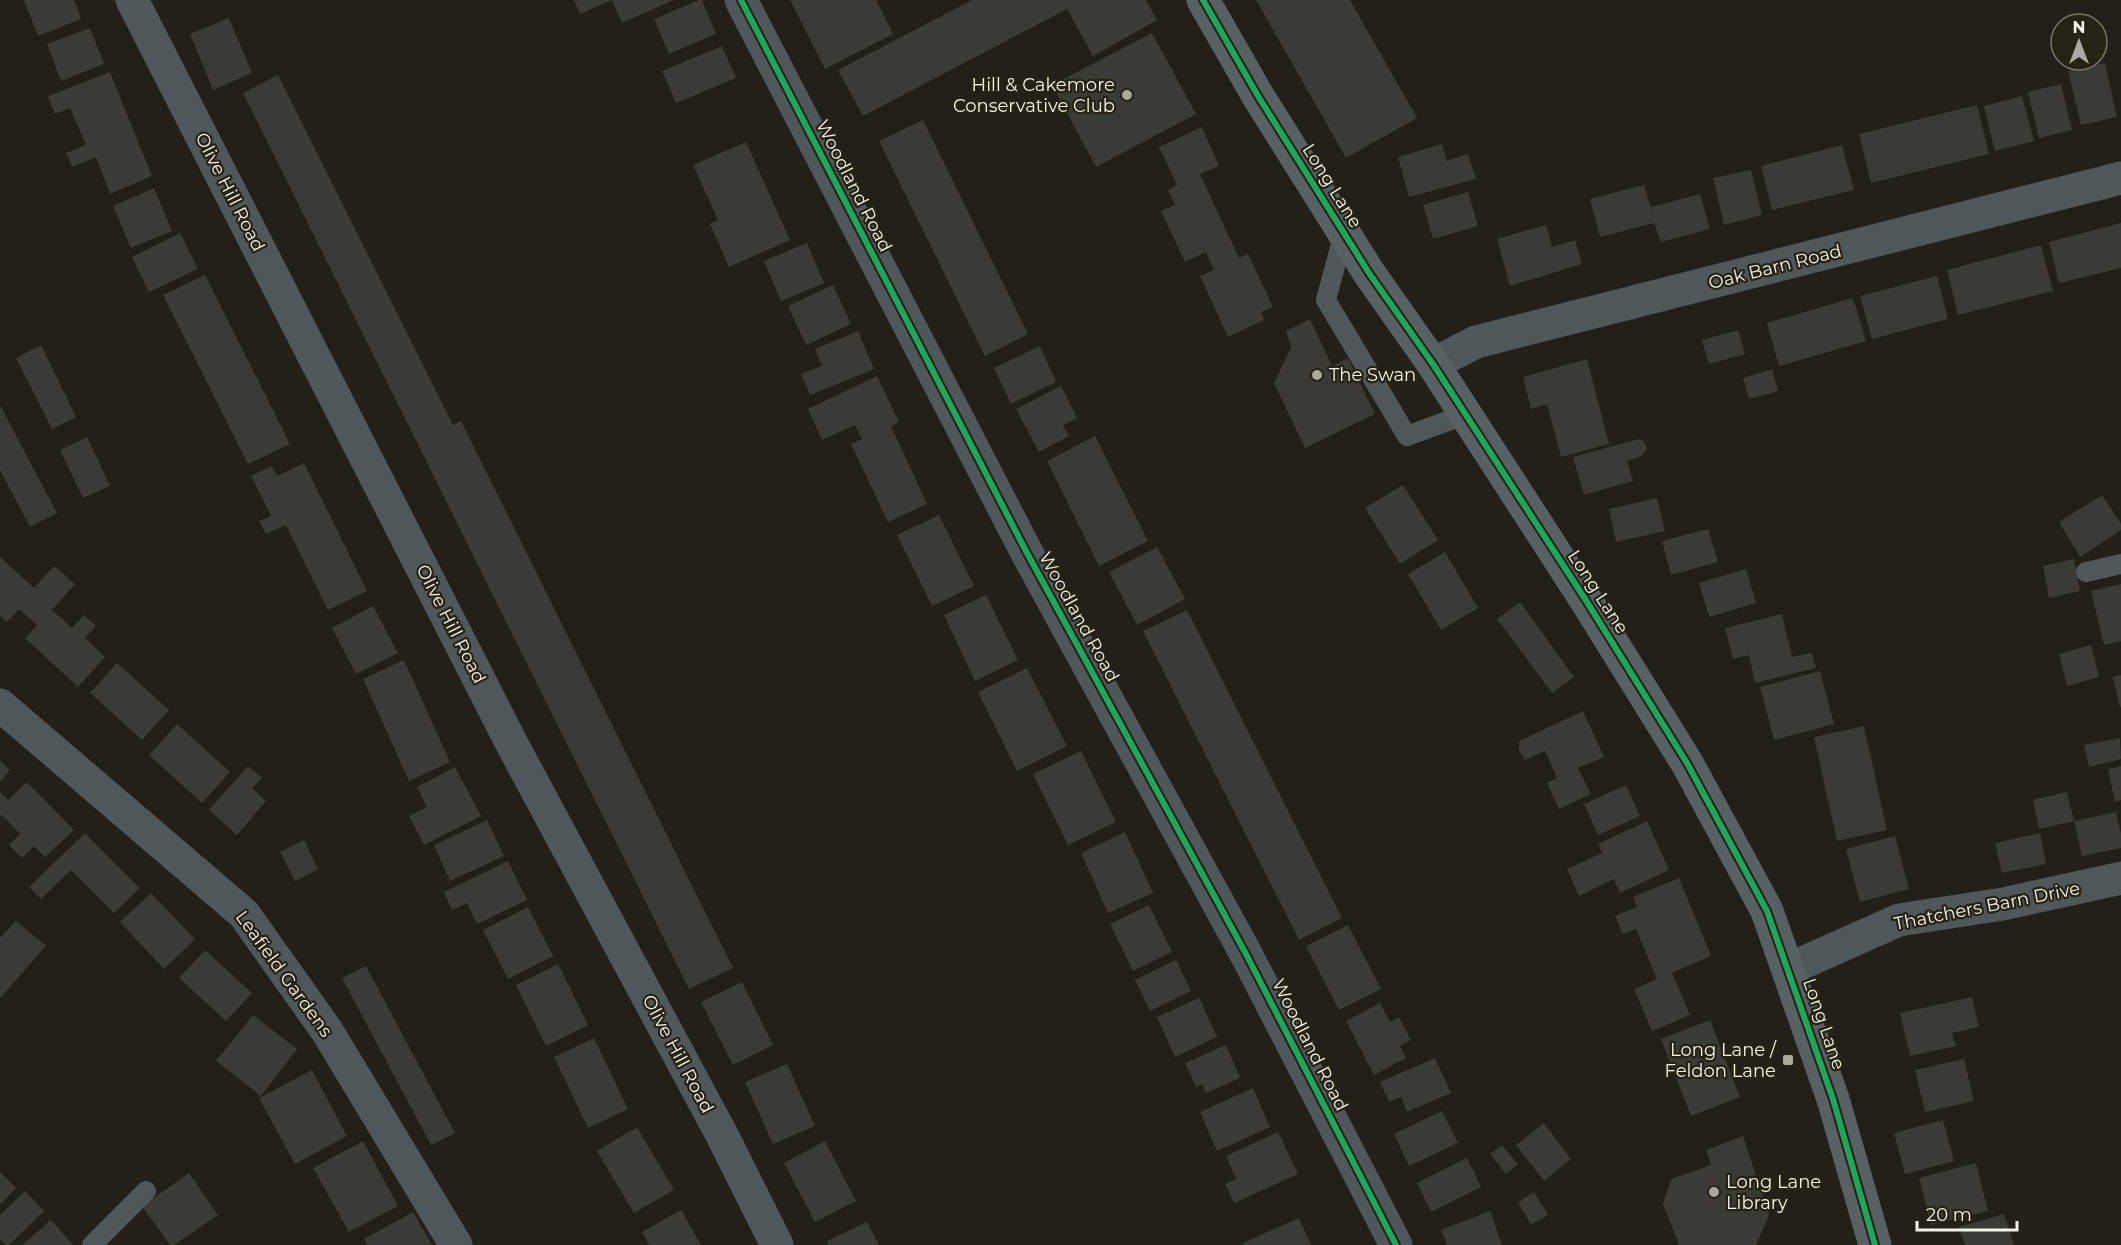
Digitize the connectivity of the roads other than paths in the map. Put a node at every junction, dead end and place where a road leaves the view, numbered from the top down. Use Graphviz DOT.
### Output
graph roads {
  1 [pos="132,0"];
  2 [pos="741,0"];
  3 [pos="1203,0"];
  4 [pos="2121,178"];
  5 [pos="1344,233"];
  6 [pos="1433,364"];
  7 [pos="1464,415"];
  8 [pos="2121,564"];
  9 [pos="2086,572"];
  10 [pos="0,705"];
  11 [pos="2121,878"];
  12 [pos="1789,969"];
  13 [pos="146,1191"];
  14 [pos="93,1245"];
  15 [pos="456,1245"];
  16 [pos="777,1245"];
  17 [pos="1396,1245"];
  18 [pos="1875,1245"];
  1 -- 16 [label="street, Olive Hill Road"];
  2 -- 17 [label="street, Woodland Road"];
  3 -- 5 [label="main road, Long Lane"];
  4 -- 6 [label="street, Oak Barn Road"];
  5 -- 6 [label="main road, Long Lane"];
  5 -- 7 [label="lane"];
  6 -- 7 [label="main road, Long Lane"];
  7 -- 12 [label="main road, Long Lane"];
  8 -- 9 [label="lane"];
  10 -- 15 [label="street, Leafield Gardens"];
  11 -- 12 [label="street, Thatchers Barn Drive"];
  12 -- 18 [label="main road, Long Lane"];
  13 -- 14 [label="lane"];
}
